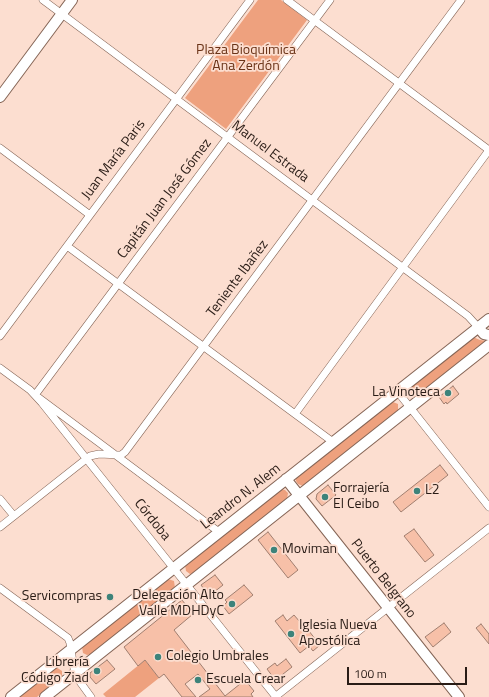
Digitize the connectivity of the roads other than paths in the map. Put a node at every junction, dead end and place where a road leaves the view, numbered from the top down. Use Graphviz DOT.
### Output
graph roads {
  1 [pos="44,0"];
  2 [pos="72,0"];
  3 [pos="250,0"];
  4 [pos="287,0"];
  5 [pos="330,0"];
  6 [pos="461,0"];
  7 [pos="62,14"];
  8 [pos="314,20"];
  9 [pos="399,83"];
  10 [pos="0,97"];
  11 [pos="176,99"];
  12 [pos="228,137"];
  13 [pos="0,148"];
  14 [pos="489,150"];
  15 [pos="312,200"];
  16 [pos="90,215"];
  17 [pos="67,246"];
  18 [pos="403,267"];
  19 [pos="118,284"];
  20 [pos="489,318"];
  21 [pos="478,327"];
  22 [pos="2,328"];
  23 [pos="0,336"];
  24 [pos="489,336"];
  25 [pos="489,345"];
  26 [pos="203,346"];
  27 [pos="0,368"];
  28 [pos="397,391"];
  29 [pos="35,395"];
  30 [pos="410,408"];
  31 [pos="295,414"];
  32 [pos="333,442"];
  33 [pos="115,455"];
  34 [pos="87,459"];
  35 [pos="286,479"];
  36 [pos="299,495"];
  37 [pos="0,499"];
  38 [pos="489,507"];
  39 [pos="14,516"];
  40 [pos="0,527"];
  41 [pos="489,528"];
  42 [pos="219,532"];
  43 [pos="174,568"];
  44 [pos="187,584"];
  45 [pos="0,588"];
  46 [pos="388,608"];
  47 [pos="71,649"];
  48 [pos="74,674"];
  49 [pos="11,697"];
  50 [pos="45,697"];
  51 [pos="91,697"];
  52 [pos="275,697"];
  53 [pos="459,697"];
  1 -- 7 [label="street, Manuel Estrada"];
  2 -- 7 [label="main road"];
  3 -- 11 [label="street, Juan María Paris"];
  4 -- 8 [label="street"];
  5 -- 8 [label="street, Capitán Juan José Gómez"];
  6 -- 9 [label="street, Teniente Ibañez"];
  7 -- 10 [label="main road"];
  7 -- 11 [label="street, Manuel Estrada"];
  8 -- 9 [label="street"];
  8 -- 12 [label="street, Capitán Juan José Gómez"];
  9 -- 14 [label="street"];
  9 -- 15 [label="street, Teniente Ibañez"];
  11 -- 12 [label="street, Manuel Estrada"];
  11 -- 16 [label="street, Juan María Paris"];
  12 -- 15 [label="street, Manuel Estrada"];
  12 -- 19 [label="street, Capitán Juan José Gómez"];
  13 -- 16 [label="street"];
  14 -- 18 [label="street"];
  15 -- 18 [label="street, Manuel Estrada"];
  15 -- 26 [label="street, Teniente Ibañez"];
  16 -- 17 [label="street, Juan María Paris"];
  17 -- 19 [label="street"];
  17 -- 22 [label="street, Juan María Paris"];
  18 -- 21 [label="street, Manuel Estrada"];
  18 -- 31 [label="street"];
  19 -- 26 [label="street"];
  19 -- 29 [label="street, Capitán Juan José Gómez"];
  20 -- 21 [label="main road, Leandro N. Alem"];
  21 -- 24 [label="main road"];
  21 -- 28 [label="main road, Leandro N. Alem"];
  22 -- 23 [label="street, Juan María Paris"];
  25 -- 30 [label="main road"];
  26 -- 31 [label="street"];
  26 -- 33 [label="street, Teniente Ibañez"];
  27 -- 29 [label="street, Córdoba"];
  28 -- 30 [label="street"];
  28 -- 32 [label="main road, Leandro N. Alem"];
  29 -- 33 [label="street"];
  29 -- 34 [label="street, Córdoba"];
  30 -- 36 [label="main road"];
  30 -- 38 [label="street"];
  31 -- 32 [label="street"];
  32 -- 35 [label="main road, Leandro N. Alem"];
  33 -- 34 [label="street"];
  33 -- 42 [label="street"];
  34 -- 39 [label="street"];
  34 -- 43 [label="street, Córdoba"];
  35 -- 36 [label="main road, Puerto Belgrano"];
  35 -- 42 [label="main road, Leandro N. Alem"];
  36 -- 44 [label="main road"];
  36 -- 46 [label="main road, Puerto Belgrano"];
  37 -- 39 [label="street"];
  39 -- 40 [label="street"];
  41 -- 46 [label="street"];
  42 -- 43 [label="main road, Leandro N. Alem"];
  43 -- 44 [label="street, Córdoba"];
  43 -- 47 [label="main road, Leandro N. Alem"];
  44 -- 48 [label="main road"];
  44 -- 52 [label="street, Córdoba"];
  45 -- 47 [label="street"];
  46 -- 52 [label="street"];
  46 -- 53 [label="main road, Puerto Belgrano"];
  47 -- 48 [label="street"];
  47 -- 49 [label="main road, Leandro N. Alem"];
  48 -- 50 [label="main road"];
  48 -- 51 [label="street"];
}
